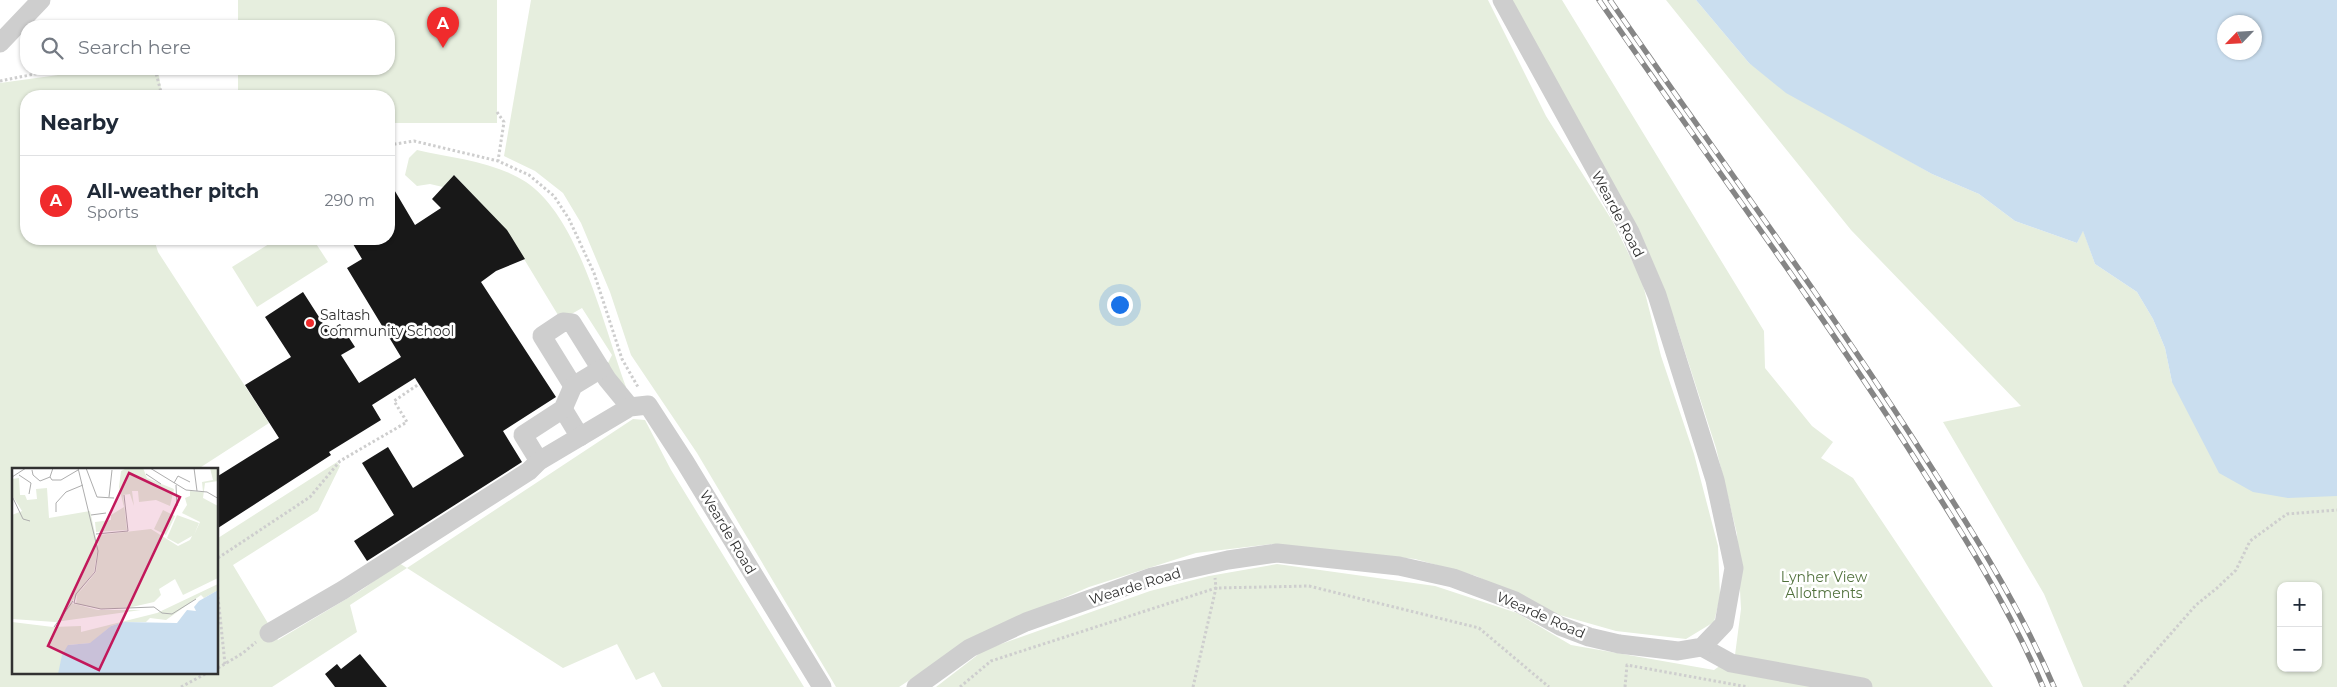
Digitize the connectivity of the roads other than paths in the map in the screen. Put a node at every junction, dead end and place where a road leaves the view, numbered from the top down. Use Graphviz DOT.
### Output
graph roads {
  1 [pos="41,0"];
  2 [pos="1502,0"];
  3 [pos="22,20"];
  4 [pos="20,22"];
  5 [pos="0,43"];
  6 [pos="601,369"];
  7 [pos="573,386"];
  8 [pos="639,406"];
  9 [pos="563,408"];
  10 [pos="580,437"];
  11 [pos="539,461"];
  12 [pos="269,633"];
  13 [pos="1702,647"];
  14 [pos="822,687"];
  15 [pos="916,687"];
  16 [pos="1863,687"];
  1 -- 3 [label="street"];
  2 -- 13 [label="street, Wearde Road"];
  4 -- 5 [label="street"];
  6 -- 7 [label="street"];
  6 -- 7 [label="street, Wearde Road"];
  6 -- 8 [label="street, Wearde Road"];
  7 -- 9 [label="street"];
  8 -- 10 [label="street"];
  8 -- 14 [label="street, Wearde Road"];
  9 -- 10 [label="street"];
  9 -- 11 [label="street"];
  10 -- 11 [label="street"];
  11 -- 12 [label="street"];
  13 -- 15 [label="street, Wearde Road"];
  13 -- 16 [label="street"];
}
